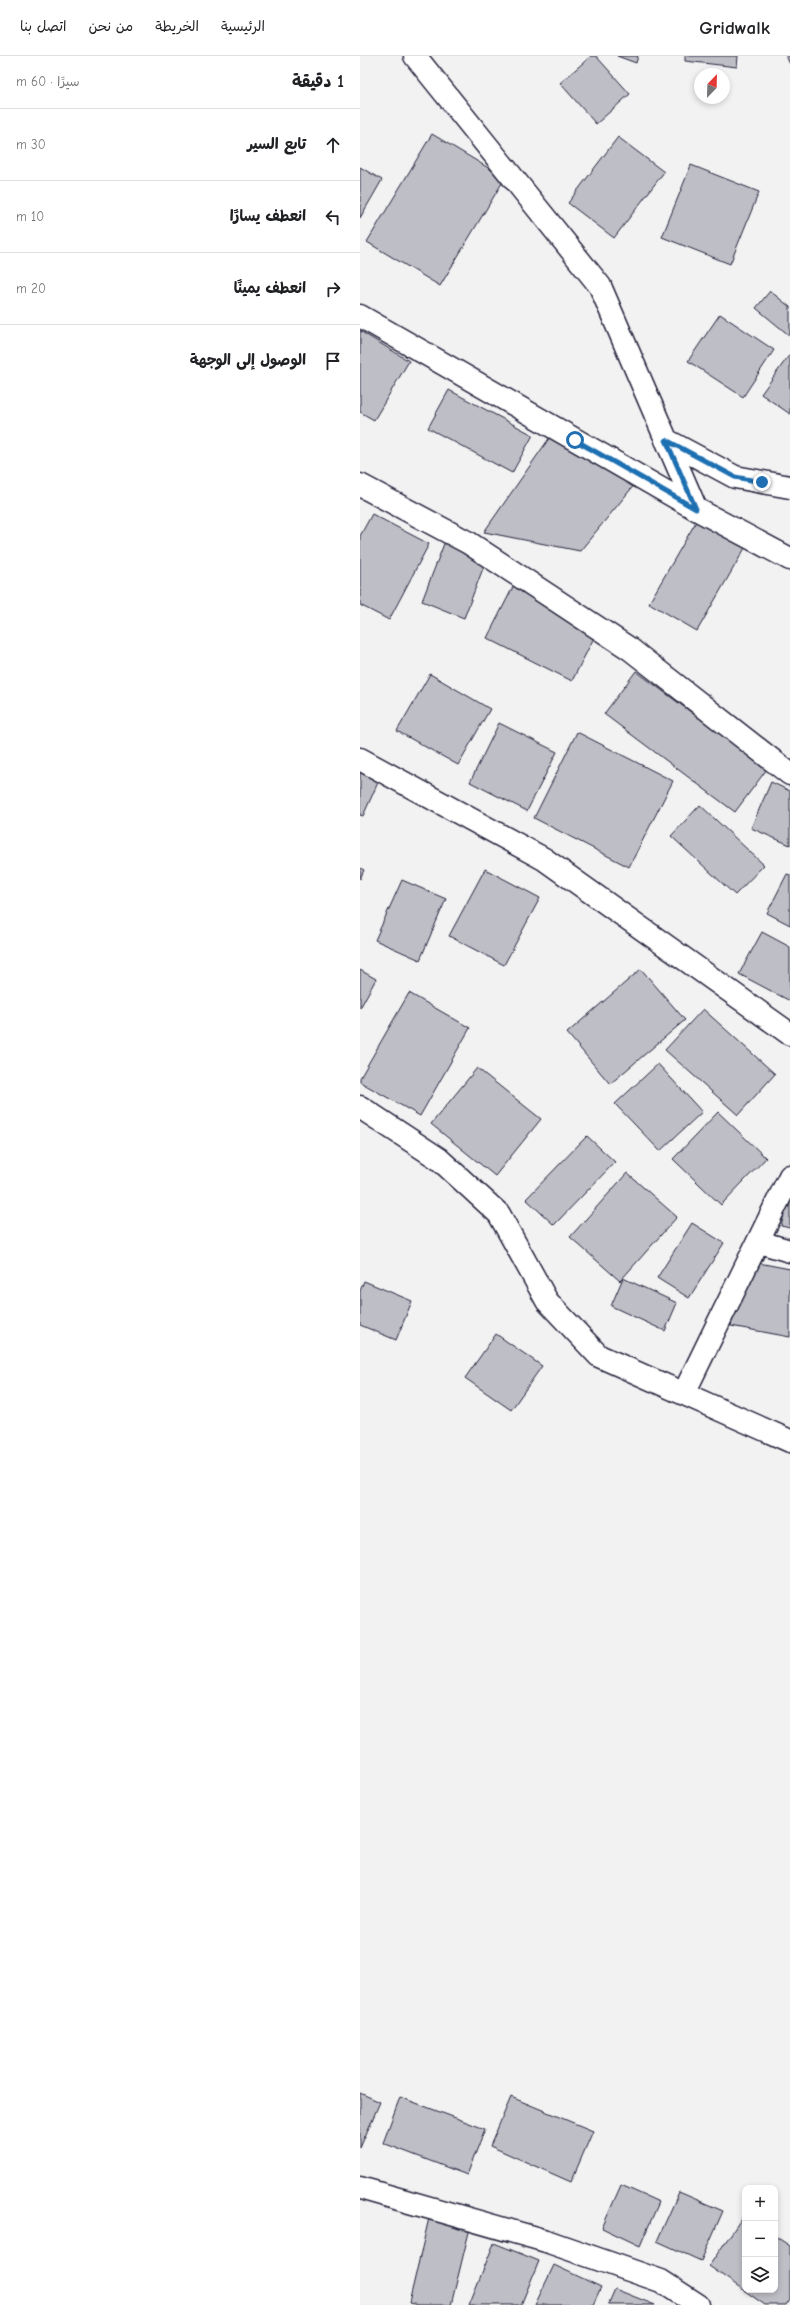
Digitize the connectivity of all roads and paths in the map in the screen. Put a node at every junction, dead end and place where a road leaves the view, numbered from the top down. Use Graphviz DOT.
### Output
graph roads {
  1 [pos="414,56"];
  2 [pos="360,316"];
  3 [pos="666,440"];
  4 [pos="360,485"];
  5 [pos="790,487"];
  6 [pos="696,509"];
  7 [pos="790,559"];
  8 [pos="360,759"];
  9 [pos="790,774"];
  10 [pos="790,1034"];
  11 [pos="360,1108"];
  12 [pos="790,1176"];
  13 [pos="759,1242"];
  14 [pos="790,1251"];
  15 [pos="684,1393"];
  16 [pos="790,1441"];
  17 [pos="360,2188"];
  18 [pos="698,2305"];
  1 -- 3 [label="street"];
  2 -- 6 [label="street"];
  3 -- 5 [label="street"];
  3 -- 6 [label="street"];
  4 -- 9 [label="street"];
  6 -- 7 [label="street"];
  8 -- 10 [label="street"];
  11 -- 15 [label="street"];
  12 -- 13 [label="street"];
  13 -- 14 [label="street"];
  13 -- 15 [label="street"];
  15 -- 16 [label="street"];
  17 -- 18 [label="street"];
}
